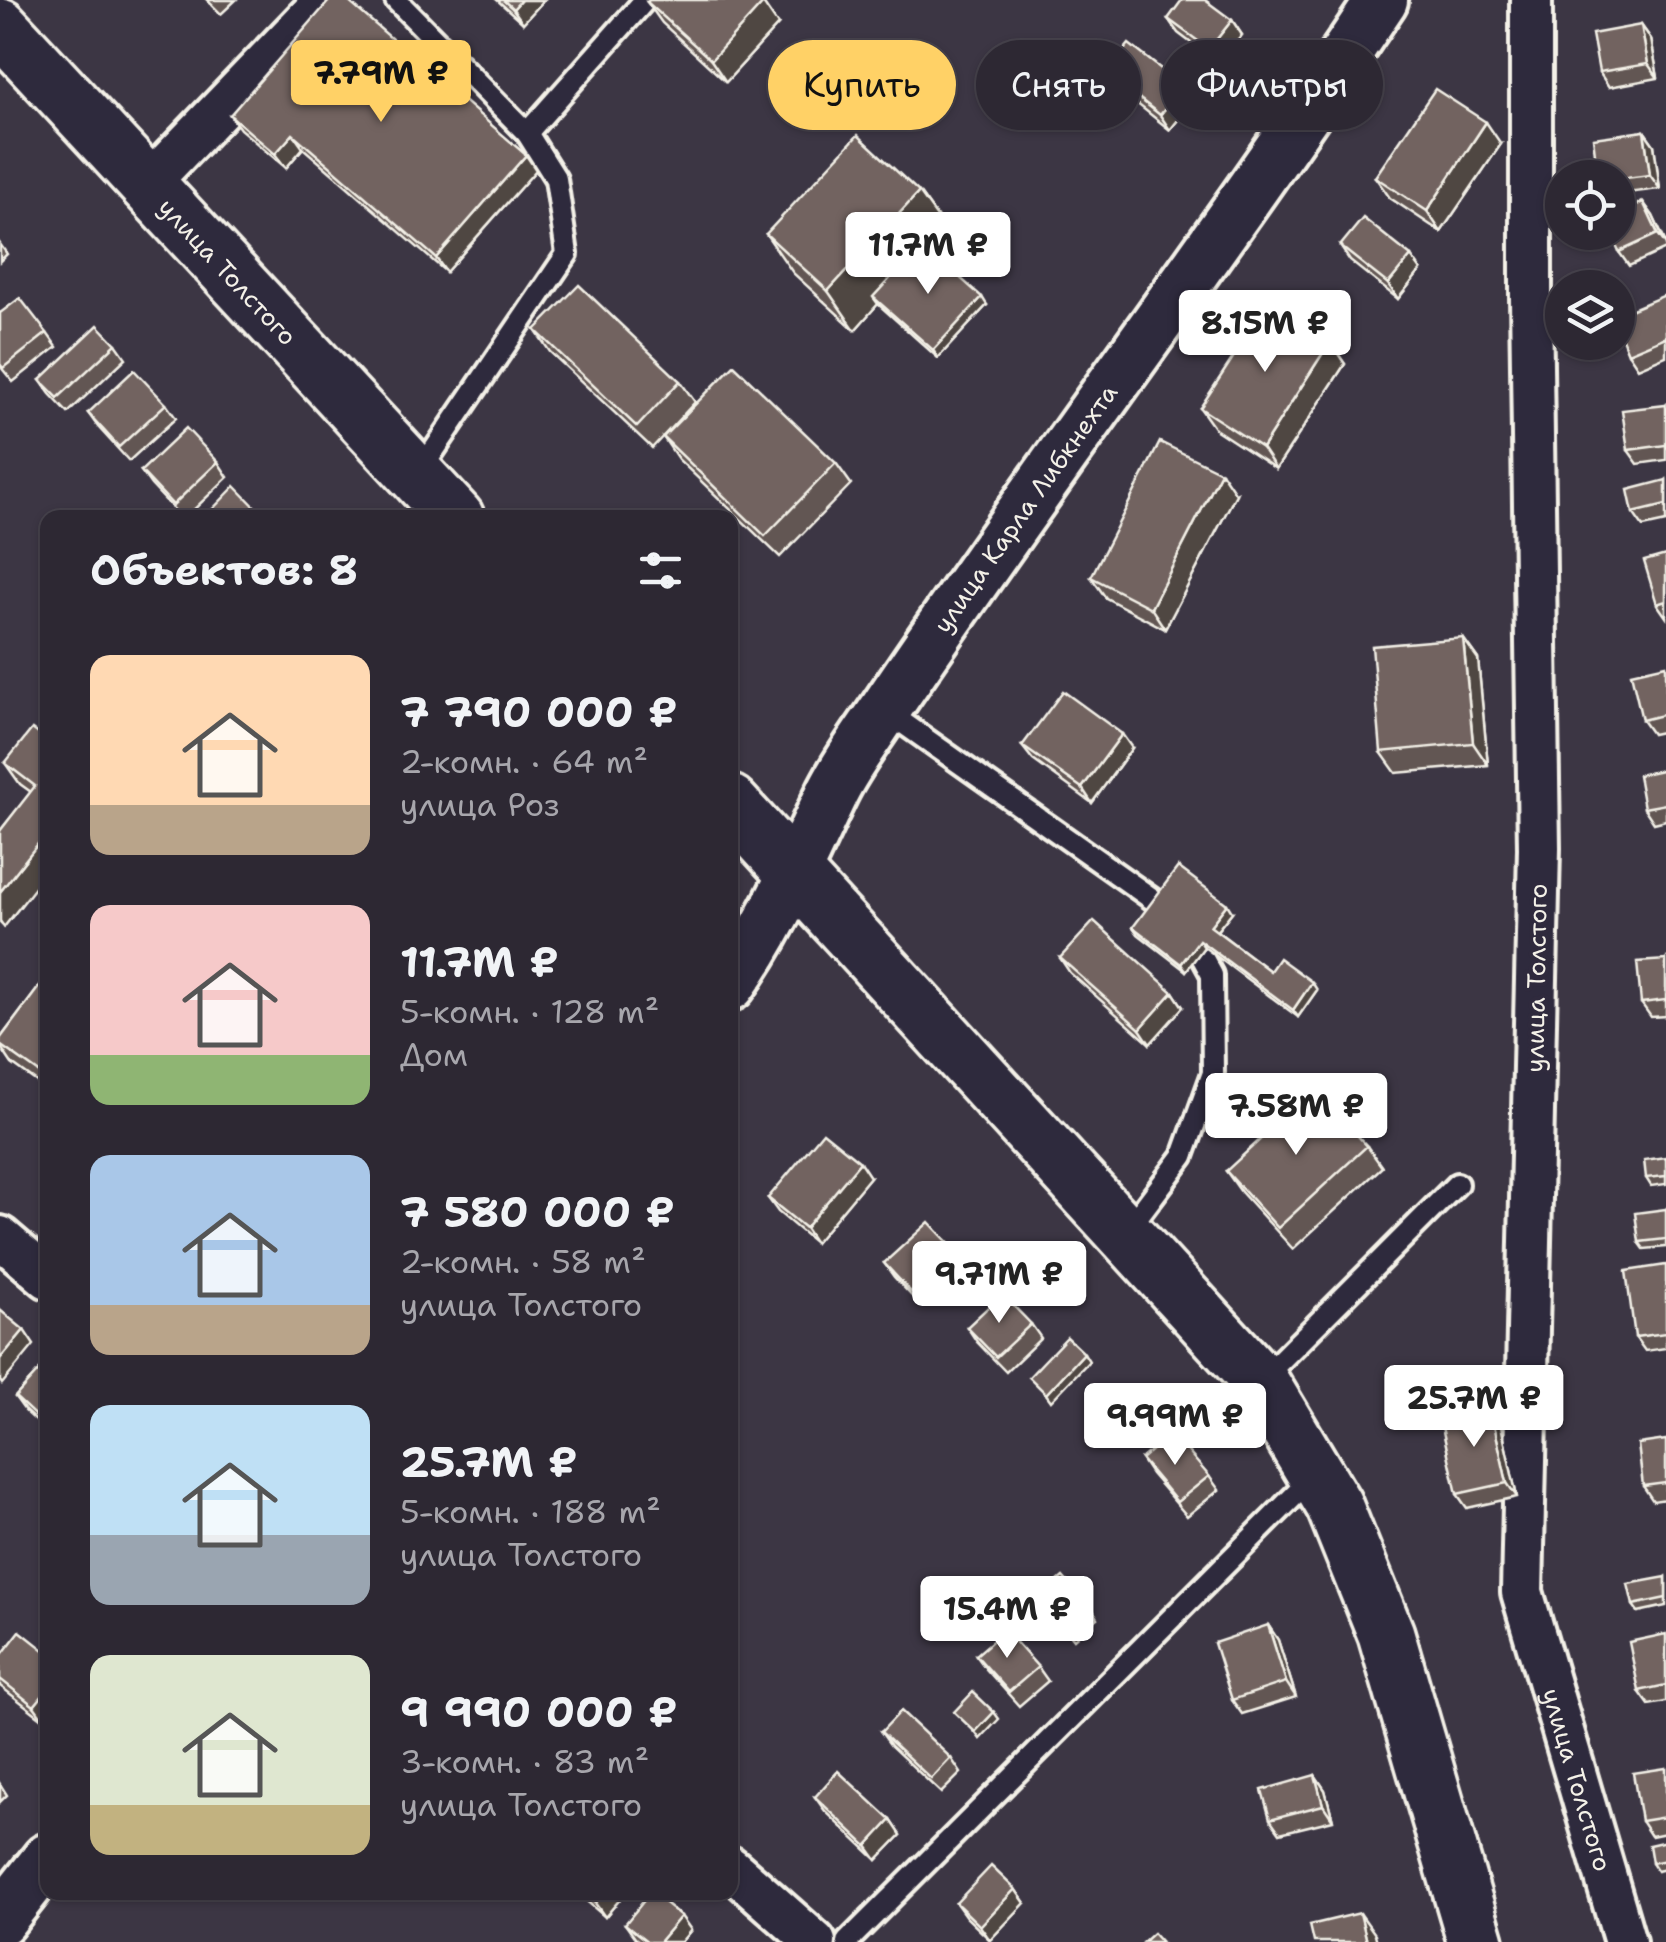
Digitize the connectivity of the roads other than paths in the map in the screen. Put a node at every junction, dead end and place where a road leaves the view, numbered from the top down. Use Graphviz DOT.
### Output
graph roads {
  1 [pos="326,0"];
  2 [pos="396,0"];
  3 [pos="645,0"];
  4 [pos="1382,0"];
  5 [pos="1531,0"];
  6 [pos="0,26"];
  7 [pos="526,133"];
  8 [pos="148,186"];
  9 [pos="417,475"];
  10 [pos="449,510"];
  11 [pos="884,710"];
  12 [pos="738,812"];
  13 [pos="795,876"];
  14 [pos="738,972"];
  15 [pos="1457,1184"];
  16 [pos="1125,1234"];
  17 [pos="0,1237"];
  18 [pos="40,1271"];
  19 [pos="1260,1380"];
  20 [pos="1316,1474"];
  21 [pos="40,1869"];
  22 [pos="738,1875"];
  23 [pos="0,1920"];
  24 [pos="815,1942"];
  25 [pos="848,1942"];
  26 [pos="1476,1942"];
  27 [pos="1625,1942"];
  1 -- 8 [label="street"];
  2 -- 7 [label="lane"];
  3 -- 7 [label="lane"];
  4 -- 11 [label="street, улица Карла Либкнехта"];
  5 -- 27 [label="street, улица Толстого"];
  6 -- 8 [label="main road, улица Толстого"];
  7 -- 9 [label="lane"];
  8 -- 9 [label="main road, улица Толстого"];
  9 -- 10 [label="main road, улица Толстого"];
  11 -- 13 [label="street, улица Карла Либкнехта"];
  11 -- 16 [label="lane"];
  12 -- 13 [label="main road"];
  13 -- 14 [label="street, улица Карла Либкнехта"];
  13 -- 16 [label="main road"];
  15 -- 19 [label="lane"];
  16 -- 19 [label="main road"];
  17 -- 18 [label="street"];
  19 -- 20 [label="main road"];
  20 -- 25 [label="lane"];
  20 -- 26 [label="main road"];
  21 -- 23 [label="street"];
  22 -- 24 [label="street"];
}
